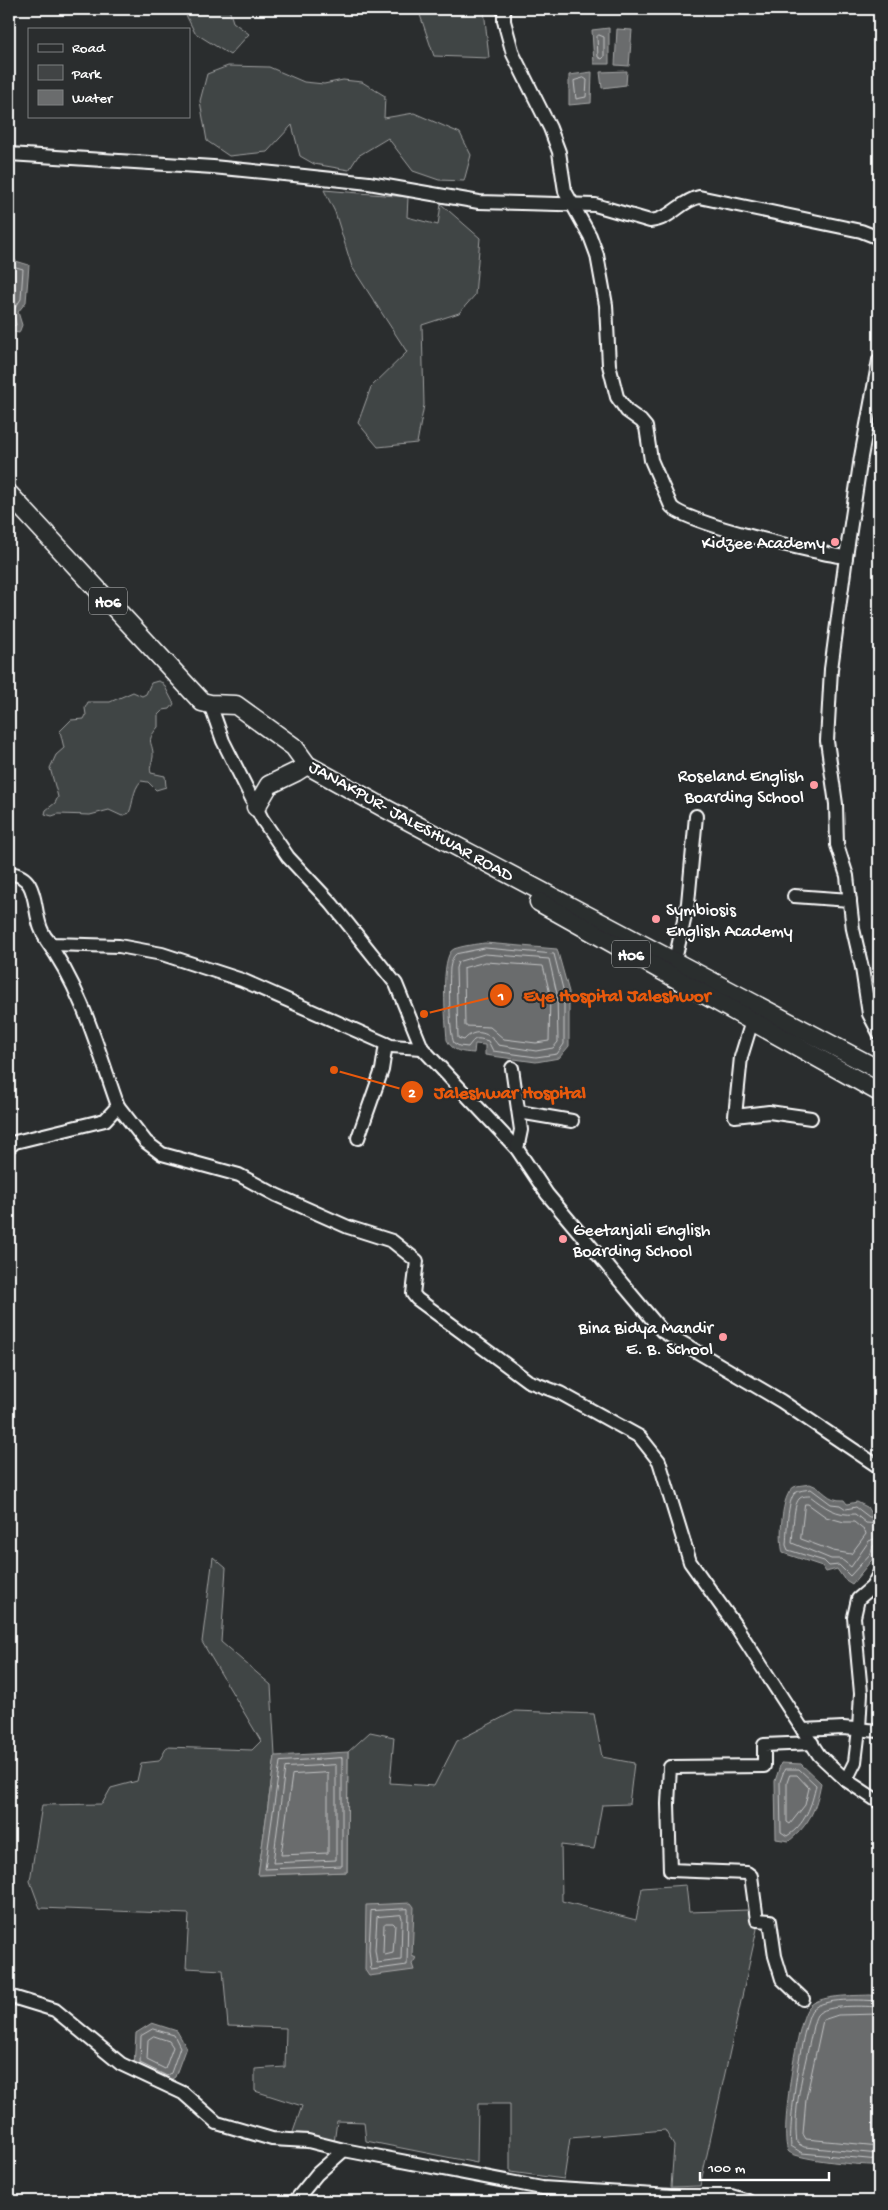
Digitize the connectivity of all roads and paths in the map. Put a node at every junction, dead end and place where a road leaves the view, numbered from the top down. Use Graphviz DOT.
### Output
graph roads {
  1 [pos="504,9"];
  2 [pos="9,154"];
  3 [pos="570,204"];
  4 [pos="879,238"];
  5 [pos="879,360"];
  6 [pos="9,494"];
  7 [pos="55,544"];
  8 [pos="846,557"];
  9 [pos="88,579"];
  10 [pos="210,704"];
  11 [pos="307,764"];
  12 [pos="256,807"];
  13 [pos="388,810"];
  14 [pos="696,816"];
  15 [pos="9,873"];
  16 [pos="794,896"];
  17 [pos="850,900"];
  18 [pos="46,940"];
  19 [pos="675,960"];
  20 [pos="752,1021"];
  21 [pos="879,1033"];
  22 [pos="386,1044"];
  23 [pos="422,1048"];
  24 [pos="512,1068"];
  25 [pos="879,1070"];
  26 [pos="879,1092"];
  27 [pos="118,1106"];
  28 [pos="519,1112"];
  29 [pos="811,1118"];
  30 [pos="572,1121"];
  31 [pos="358,1138"];
  32 [pos="9,1147"];
  33 [pos="517,1149"];
  34 [pos="879,1467"];
  35 [pos="879,1574"];
  36 [pos="859,1729"];
  37 [pos="804,1730"];
  38 [pos="879,1731"];
  39 [pos="812,1743"];
  40 [pos="846,1780"];
  41 [pos="879,1802"];
  42 [pos="9,1996"];
  43 [pos="803,2000"];
  44 [pos="344,2150"];
  45 [pos="295,2201"];
  46 [pos="748,2201"];
  1 -- 3 [label="street"];
  2 -- 3 [label="street"];
  3 -- 4 [label="street"];
  3 -- 8 [label="street"];
  5 -- 8 [label="street"];
  6 -- 7 [label="highway, H06"];
  7 -- 9 [label="highway, H06"];
  7 -- 10 [label="highway, H06"];
  8 -- 17 [label="street"];
  10 -- 11 [label="highway, JANAKPUR- JALESHWAR ROAD / H06"];
  10 -- 12 [label="street"];
  11 -- 12 [label="highway"];
  11 -- 13 [label="highway, JANAKPUR- JALESHWAR ROAD / H06"];
  12 -- 23 [label="street"];
  13 -- 19 [label="highway, JANAKPUR- JALESHWAR ROAD / H06"];
  13 -- 20 [label="highway, H06"];
  14 -- 19 [label="street"];
  15 -- 18 [label="street"];
  16 -- 17 [label="street"];
  17 -- 21 [label="street"];
  18 -- 22 [label="street"];
  18 -- 27 [label="street"];
  19 -- 25 [label="highway, JANAKPUR- JALESHWAR ROAD / H06"];
  20 -- 26 [label="highway, H06"];
  20 -- 29 [label="street"];
  22 -- 23 [label="street"];
  22 -- 31 [label="street"];
  23 -- 33 [label="street"];
  24 -- 28 [label="street"];
  27 -- 32 [label="street"];
  27 -- 37 [label="street"];
  28 -- 30 [label="street"];
  28 -- 33 [label="street"];
  33 -- 34 [label="street"];
  35 -- 36 [label="street"];
  36 -- 37 [label="street"];
  36 -- 38 [label="street"];
  36 -- 40 [label="street"];
  37 -- 39 [label="street"];
  39 -- 40 [label="street"];
  39 -- 43 [label="street"];
  40 -- 41 [label="street"];
  42 -- 44 [label="street"];
  44 -- 45 [label="street"];
  44 -- 46 [label="street"];
}
